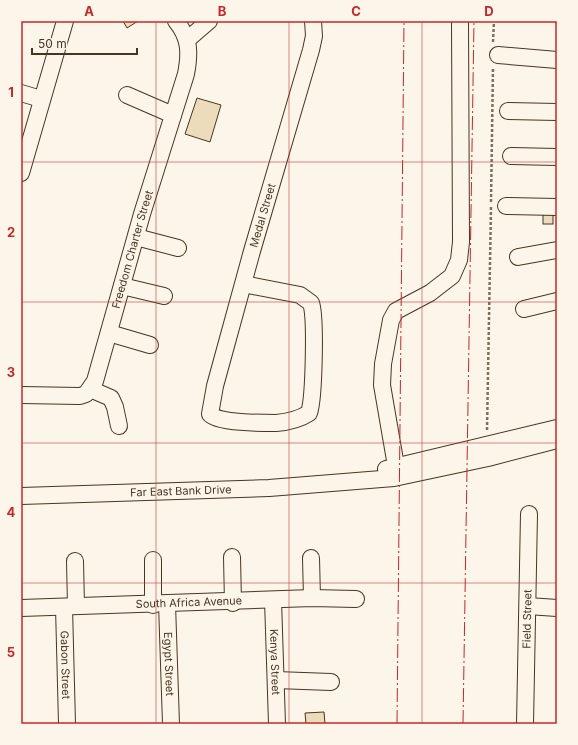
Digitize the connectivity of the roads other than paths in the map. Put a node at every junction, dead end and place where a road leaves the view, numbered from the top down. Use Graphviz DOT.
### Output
graph roads {
  1 [pos="65,21"];
  2 [pos="176,21"];
  3 [pos="209,21"];
  4 [pos="313,21"];
  5 [pos="460,21"];
  6 [pos="188,39"];
  7 [pos="495,53"];
  8 [pos="557,60"];
  9 [pos="21,93"];
  10 [pos="127,95"];
  11 [pos="41,99"];
  12 [pos="508,111"];
  13 [pos="557,112"];
  14 [pos="172,115"];
  15 [pos="557,157"];
  16 [pos="557,163"];
  17 [pos="21,173"];
  18 [pos="506,206"];
  19 [pos="557,207"];
  20 [pos="136,237"];
  21 [pos="178,248"];
  22 [pos="557,250"];
  23 [pos="557,259"];
  24 [pos="243,284"];
  25 [pos="122,286"];
  26 [pos="164,296"];
  27 [pos="557,301"];
  28 [pos="524,309"];
  29 [pos="109,333"];
  30 [pos="150,345"];
  31 [pos="90,390"];
  32 [pos="21,395"];
  33 [pos="119,426"];
  34 [pos="557,428"];
  35 [pos="557,440"];
  36 [pos="396,466"];
  37 [pos="340,482"];
  38 [pos="21,496"];
  39 [pos="529,514"];
  40 [pos="232,557"];
  41 [pos="312,558"];
  42 [pos="153,560"];
  43 [pos="75,561"];
  44 [pos="312,598"];
  45 [pos="356,599"];
  46 [pos="273,600"];
  47 [pos="232,602"];
  48 [pos="160,604"];
  49 [pos="70,606"];
  50 [pos="528,606"];
  51 [pos="21,608"];
  52 [pos="557,608"];
  53 [pos="276,680"];
  54 [pos="331,682"];
  55 [pos="67,724"];
  56 [pos="171,724"];
  57 [pos="277,724"];
  58 [pos="525,724"];
  1 -- 11 [label="street"];
  2 -- 6 [label="street"];
  3 -- 6 [label="street"];
  4 -- 24 [label="street, Medal Street"];
  5 -- 36 [label="street"];
  6 -- 14 [label="street, Freedom Charter Street"];
  7 -- 8 [label="street"];
  9 -- 11 [label="street"];
  10 -- 14 [label="street"];
  11 -- 17 [label="street"];
  12 -- 13 [label="street"];
  14 -- 20 [label="street, Freedom Charter Street"];
  15 -- 16 [label="street"];
  18 -- 19 [label="street"];
  20 -- 21 [label="street"];
  20 -- 25 [label="street, Freedom Charter Street"];
  22 -- 23 [label="street"];
  24 -- 24 [label="street, Medal Street"];
  25 -- 26 [label="street"];
  25 -- 29 [label="street, Freedom Charter Street"];
  27 -- 28 [label="street"];
  29 -- 30 [label="street"];
  29 -- 31 [label="street, Freedom Charter Street"];
  31 -- 32 [label="street"];
  31 -- 33 [label="street"];
  34 -- 36 [label="street, Far East Bank Drive"];
  35 -- 37 [label="street, Far East Bank Drive"];
  36 -- 37 [label="street, Far East Bank Drive"];
  37 -- 38 [label="street, Far East Bank Drive"];
  39 -- 50 [label="street, Field Street"];
  40 -- 47 [label="street"];
  41 -- 44 [label="street"];
  42 -- 48 [label="street, Egypt Street"];
  43 -- 49 [label="street, Gabon Street"];
  44 -- 45 [label="street, South Africa Avenue"];
  44 -- 46 [label="street, South Africa Avenue"];
  46 -- 47 [label="street, South Africa Avenue"];
  46 -- 53 [label="street, Kenya Street"];
  47 -- 48 [label="street, South Africa Avenue"];
  48 -- 49 [label="street, South Africa Avenue"];
  48 -- 56 [label="street, Egypt Street"];
  49 -- 51 [label="street, South Africa Avenue"];
  49 -- 55 [label="street, Gabon Street"];
  50 -- 52 [label="street"];
  50 -- 58 [label="street, Field Street"];
  53 -- 54 [label="street"];
  53 -- 57 [label="street, Kenya Street"];
}
